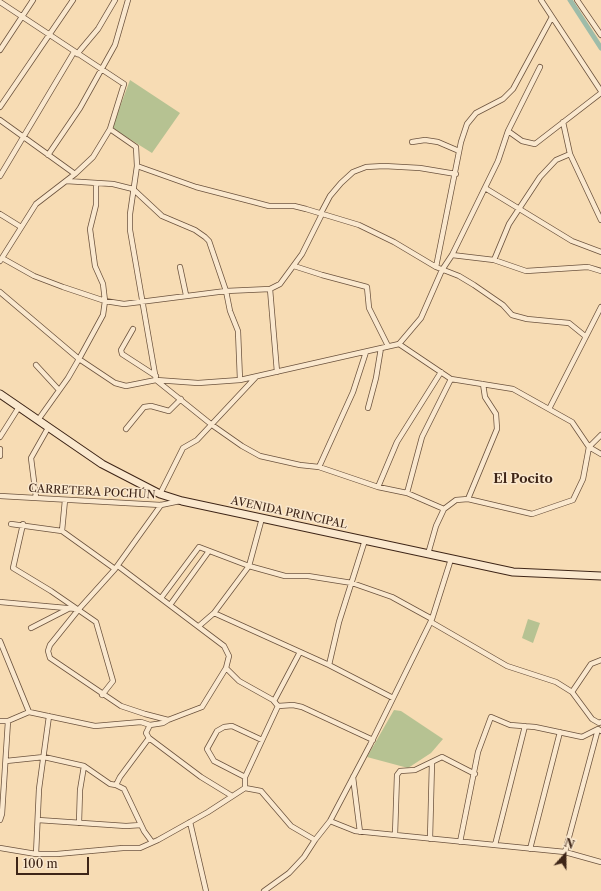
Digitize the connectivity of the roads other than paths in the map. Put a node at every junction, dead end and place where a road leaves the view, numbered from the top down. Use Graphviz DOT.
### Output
graph roads {
  1 [pos="33,0"];
  2 [pos="73,0"];
  3 [pos="115,0"];
  4 [pos="128,0"];
  5 [pos="541,0"];
  6 [pos="577,0"];
  7 [pos="0,2"];
  8 [pos="22,16"];
  9 [pos="552,17"];
  10 [pos="601,34"];
  11 [pos="49,35"];
  12 [pos="0,50"];
  13 [pos="76,53"];
  14 [pos="540,67"];
  15 [pos="101,70"];
  16 [pos="601,92"];
  17 [pos="0,107"];
  18 [pos="0,120"];
  19 [pos="563,122"];
  20 [pos="110,129"];
  21 [pos="508,131"];
  22 [pos="24,138"];
  23 [pos="412,142"];
  24 [pos="459,151"];
  25 [pos="570,154"];
  26 [pos="48,155"];
  27 [pos="137,166"];
  28 [pos="75,174"];
  29 [pos="456,174"];
  30 [pos="0,176"];
  31 [pos="66,181"];
  32 [pos="96,184"];
  33 [pos="485,188"];
  34 [pos="133,189"];
  35 [pos="519,208"];
  36 [pos="0,214"];
  37 [pos="321,214"];
  38 [pos="601,220"];
  39 [pos="21,227"];
  40 [pos="601,252"];
  41 [pos="452,255"];
  42 [pos="1,259"];
  43 [pos="494,260"];
  44 [pos="294,266"];
  45 [pos="180,267"];
  46 [pos="436,267"];
  47 [pos="442,270"];
  48 [pos="601,271"];
  49 [pos="270,289"];
  50 [pos="226,291"];
  51 [pos="0,292"];
  52 [pos="186,295"];
  53 [pos="105,301"];
  54 [pos="144,302"];
  55 [pos="601,307"];
  56 [pos="132,330"];
  57 [pos="585,336"];
  58 [pos="400,344"];
  59 [pos="388,346"];
  60 [pos="381,348"];
  61 [pos="366,352"];
  62 [pos="79,358"];
  63 [pos="36,365"];
  64 [pos="277,372"];
  65 [pos="441,372"];
  66 [pos="256,377"];
  67 [pos="156,378"];
  68 [pos="451,379"];
  69 [pos="240,380"];
  70 [pos="483,384"];
  71 [pos="60,390"];
  72 [pos="0,394"];
  73 [pos="181,399"];
  74 [pos="19,407"];
  75 [pos="368,408"];
  76 [pos="548,409"];
  77 [pos="38,420"];
  78 [pos="212,425"];
  79 [pos="48,428"];
  80 [pos="126,429"];
  81 [pos="601,435"];
  82 [pos="0,437"];
  83 [pos="589,447"];
  84 [pos="0,449"];
  85 [pos="601,454"];
  86 [pos="0,456"];
  87 [pos="319,467"];
  88 [pos="378,488"];
  89 [pos="407,493"];
  90 [pos="160,494"];
  91 [pos="0,496"];
  92 [pos="36,498"];
  93 [pos="468,499"];
  94 [pos="65,500"];
  95 [pos="182,501"];
  96 [pos="161,505"];
  97 [pos="444,508"];
  98 [pos="262,518"];
  99 [pos="11,524"];
  100 [pos="23,524"];
  101 [pos="62,531"];
  102 [pos="365,540"];
  103 [pos="209,551"];
  104 [pos="428,554"];
  105 [pos="451,558"];
  106 [pos="249,566"];
  107 [pos="116,567"];
  108 [pos="601,576"];
  109 [pos="352,583"];
  110 [pos="161,598"];
  111 [pos="0,602"];
  112 [pos="170,605"];
  113 [pos="70,608"];
  114 [pos="79,609"];
  115 [pos="214,613"];
  116 [pos="431,621"];
  117 [pos="199,626"];
  118 [pos="31,628"];
  119 [pos="0,641"];
  120 [pos="300,652"];
  121 [pos="601,660"];
  122 [pos="329,665"];
  123 [pos="226,668"];
  124 [pos="572,692"];
  125 [pos="102,695"];
  126 [pos="393,698"];
  127 [pos="274,701"];
  128 [pos="278,706"];
  129 [pos="29,712"];
  130 [pos="49,716"];
  131 [pos="168,720"];
  132 [pos="8,721"];
  133 [pos="0,722"];
  134 [pos="600,723"];
  135 [pos="150,725"];
  136 [pos="525,726"];
  137 [pos="599,730"];
  138 [pos="560,732"];
  139 [pos="149,738"];
  140 [pos="262,740"];
  141 [pos="373,740"];
  142 [pos="44,757"];
  143 [pos="6,761"];
  144 [pos="432,762"];
  145 [pos="84,766"];
  146 [pos="475,774"];
  147 [pos="245,777"];
  148 [pos="353,777"];
  149 [pos="116,785"];
  150 [pos="245,788"];
  151 [pos="232,796"];
  152 [pos="0,820"];
  153 [pos="38,820"];
  154 [pos="330,821"];
  155 [pos="190,822"];
  156 [pos="79,823"];
  157 [pos="141,825"];
  158 [pos="360,832"];
  159 [pos="395,836"];
  160 [pos="430,839"];
  161 [pos="315,840"];
  162 [pos="152,842"];
  163 [pos="460,842"];
  164 [pos="495,845"];
  165 [pos="0,848"];
  166 [pos="530,849"];
  167 [pos="565,852"];
  168 [pos="36,854"];
  169 [pos="601,856"];
  170 [pos="600,862"];
  171 [pos="206,891"];
  172 [pos="264,891"];
  1 -- 8 [label="street"];
  2 -- 11 [label="street"];
  3 -- 13 [label="street"];
  4 -- 15 [label="street"];
  5 -- 9 [label="street"];
  6 -- 10 [label="street"];
  7 -- 8 [label="street"];
  8 -- 11 [label="street"];
  8 -- 12 [label="street"];
  9 -- 16 [label="street"];
  9 -- 24 [label="street"];
  11 -- 13 [label="street"];
  11 -- 17 [label="street"];
  13 -- 15 [label="street"];
  13 -- 22 [label="street"];
  14 -- 21 [label="street"];
  15 -- 20 [label="street"];
  15 -- 26 [label="street"];
  16 -- 19 [label="street"];
  18 -- 22 [label="street"];
  19 -- 21 [label="street"];
  19 -- 25 [label="street"];
  20 -- 27 [label="street"];
  20 -- 28 [label="street"];
  21 -- 33 [label="street"];
  22 -- 26 [label="street"];
  22 -- 30 [label="street"];
  23 -- 24 [label="street"];
  24 -- 29 [label="street"];
  25 -- 35 [label="street"];
  25 -- 38 [label="street"];
  26 -- 28 [label="street"];
  27 -- 34 [label="street"];
  27 -- 37 [label="street"];
  28 -- 31 [label="street"];
  29 -- 37 [label="street"];
  29 -- 46 [label="street"];
  31 -- 32 [label="street"];
  31 -- 39 [label="street"];
  32 -- 34 [label="street"];
  32 -- 53 [label="street"];
  33 -- 35 [label="street"];
  33 -- 41 [label="street"];
  34 -- 50 [label="street"];
  34 -- 54 [label="street"];
  35 -- 40 [label="street"];
  35 -- 43 [label="street"];
  36 -- 39 [label="street"];
  37 -- 44 [label="street"];
  37 -- 46 [label="street"];
  39 -- 42 [label="street"];
  41 -- 43 [label="street"];
  41 -- 47 [label="street"];
  42 -- 53 [label="street"];
  43 -- 48 [label="street"];
  44 -- 49 [label="street"];
  44 -- 59 [label="street"];
  45 -- 52 [label="street"];
  46 -- 47 [label="street"];
  47 -- 57 [label="street"];
  47 -- 58 [label="street"];
  49 -- 50 [label="street"];
  49 -- 64 [label="street"];
  50 -- 52 [label="street"];
  50 -- 69 [label="street"];
  51 -- 62 [label="street"];
  52 -- 54 [label="street"];
  53 -- 54 [label="street"];
  53 -- 62 [label="street"];
  54 -- 67 [label="street"];
  55 -- 57 [label="street"];
  56 -- 67 [label="street"];
  57 -- 76 [label="street"];
  58 -- 59 [label="street"];
  58 -- 65 [label="street"];
  59 -- 60 [label="street"];
  60 -- 61 [label="street"];
  60 -- 75 [label="street"];
  61 -- 64 [label="street"];
  61 -- 87 [label="street"];
  62 -- 67 [label="street"];
  62 -- 71 [label="street"];
  63 -- 71 [label="street"];
  64 -- 66 [label="street"];
  65 -- 68 [label="street"];
  65 -- 88 [label="street"];
  66 -- 69 [label="street"];
  66 -- 78 [label="street"];
  67 -- 69 [label="street"];
  67 -- 73 [label="street"];
  68 -- 70 [label="street"];
  68 -- 89 [label="street"];
  70 -- 76 [label="street"];
  70 -- 93 [label="street"];
  71 -- 77 [label="street"];
  72 -- 74 [label="main road, AVENIDA PRINCIPAL"];
  73 -- 78 [label="street"];
  73 -- 80 [label="street"];
  74 -- 77 [label="main road, AVENIDA PRINCIPAL"];
  74 -- 82 [label="street"];
  76 -- 83 [label="street"];
  77 -- 79 [label="main road, AVENIDA PRINCIPAL"];
  78 -- 87 [label="street"];
  78 -- 90 [label="street"];
  79 -- 90 [label="main road, AVENIDA PRINCIPAL"];
  79 -- 92 [label="street"];
  81 -- 83 [label="street"];
  83 -- 85 [label="street"];
  83 -- 93 [label="street"];
  84 -- 86 [label="street"];
  87 -- 88 [label="street"];
  88 -- 89 [label="street"];
  89 -- 97 [label="street"];
  90 -- 95 [label="main road, AVENIDA PRINCIPAL"];
  91 -- 92 [label="street, CARRETERA POCHÚN"];
  92 -- 94 [label="street, CARRETERA POCHÚN"];
  93 -- 97 [label="street"];
  94 -- 96 [label="street, CARRETERA POCHÚN"];
  94 -- 101 [label="street"];
  95 -- 96 [label="street, CARRETERA POCHÚN"];
  95 -- 98 [label="main road, AVENIDA PRINCIPAL"];
  96 -- 107 [label="street"];
  97 -- 104 [label="street"];
  98 -- 102 [label="main road, AVENIDA PRINCIPAL"];
  98 -- 106 [label="street"];
  99 -- 100 [label="street"];
  100 -- 101 [label="street"];
  100 -- 114 [label="street"];
  101 -- 107 [label="street"];
  102 -- 104 [label="main road, AVENIDA PRINCIPAL"];
  102 -- 109 [label="street"];
  103 -- 106 [label="street"];
  103 -- 110 [label="street"];
  103 -- 112 [label="street"];
  104 -- 105 [label="main road, AVENIDA PRINCIPAL"];
  105 -- 108 [label="main road, AVENIDA PRINCIPAL"];
  105 -- 116 [label="street"];
  106 -- 109 [label="street"];
  106 -- 115 [label="street"];
  107 -- 110 [label="street"];
  107 -- 114 [label="street"];
  109 -- 116 [label="street"];
  109 -- 122 [label="street"];
  110 -- 112 [label="street"];
  111 -- 113 [label="street"];
  112 -- 117 [label="street"];
  113 -- 114 [label="street"];
  113 -- 118 [label="street"];
  114 -- 125 [label="street"];
  114 -- 125 [label="street"];
  115 -- 117 [label="street"];
  115 -- 120 [label="street"];
  116 -- 124 [label="street"];
  116 -- 126 [label="street"];
  117 -- 123 [label="street"];
  119 -- 129 [label="street"];
  120 -- 122 [label="street"];
  120 -- 127 [label="street"];
  121 -- 124 [label="street"];
  122 -- 126 [label="street"];
  123 -- 127 [label="street"];
  123 -- 131 [label="street"];
  124 -- 134 [label="street"];
  125 -- 131 [label="street"];
  126 -- 141 [label="street"];
  127 -- 128 [label="street"];
  128 -- 140 [label="street"];
  128 -- 141 [label="street"];
  129 -- 130 [label="street"];
  129 -- 132 [label="street"];
  130 -- 135 [label="street"];
  130 -- 142 [label="street"];
  131 -- 135 [label="street"];
  132 -- 133 [label="street"];
  132 -- 143 [label="street"];
  134 -- 137 [label="street"];
  135 -- 139 [label="street"];
  136 -- 138 [label="street"];
  136 -- 146 [label="street"];
  136 -- 164 [label="street"];
  137 -- 138 [label="street"];
  137 -- 167 [label="street"];
  138 -- 166 [label="street"];
  139 -- 149 [label="street"];
  139 -- 151 [label="street"];
  140 -- 147 [label="street"];
  140 -- 147 [label="street"];
  141 -- 148 [label="street"];
  142 -- 143 [label="street"];
  142 -- 145 [label="street"];
  142 -- 153 [label="street"];
  143 -- 152 [label="street"];
  144 -- 146 [label="street"];
  144 -- 159 [label="street"];
  144 -- 160 [label="street"];
  145 -- 149 [label="street"];
  145 -- 156 [label="street"];
  146 -- 163 [label="street"];
  147 -- 150 [label="street"];
  148 -- 154 [label="street"];
  148 -- 158 [label="street"];
  149 -- 157 [label="street"];
  150 -- 151 [label="street"];
  150 -- 161 [label="street"];
  151 -- 155 [label="street"];
  153 -- 156 [label="street"];
  153 -- 168 [label="street"];
  154 -- 158 [label="street"];
  154 -- 161 [label="street"];
  155 -- 162 [label="street"];
  155 -- 171 [label="street"];
  156 -- 157 [label="street"];
  157 -- 162 [label="street"];
  158 -- 159 [label="street"];
  159 -- 160 [label="street"];
  160 -- 163 [label="street"];
  161 -- 172 [label="street"];
  162 -- 168 [label="street"];
  163 -- 164 [label="street"];
  164 -- 166 [label="street"];
  165 -- 168 [label="street"];
  166 -- 167 [label="street"];
  167 -- 170 [label="street"];
  169 -- 170 [label="street"];
}
